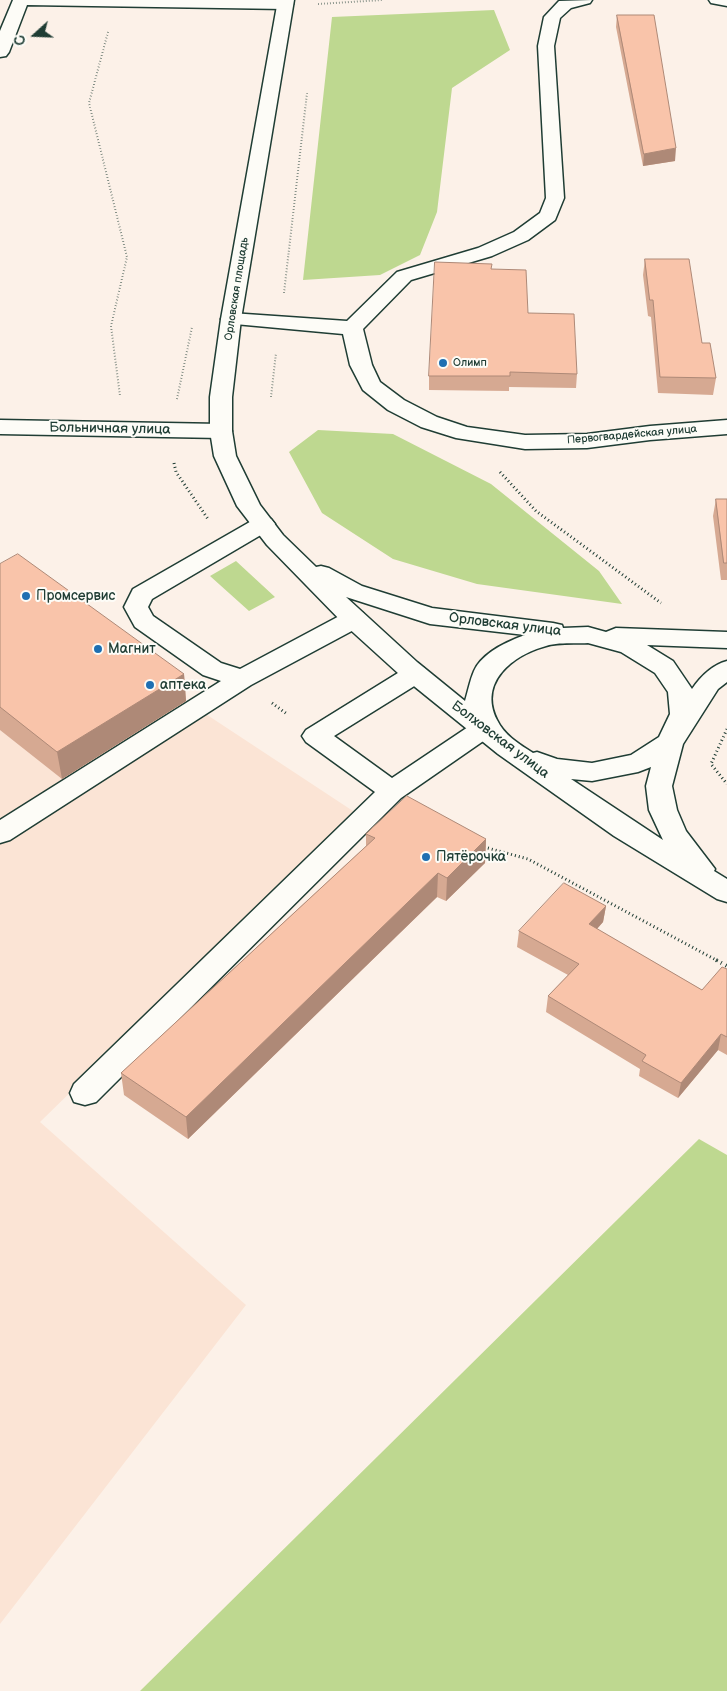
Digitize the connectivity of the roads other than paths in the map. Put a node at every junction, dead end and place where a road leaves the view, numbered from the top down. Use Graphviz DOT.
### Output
graph roads {
  1 [pos="22,0"];
  2 [pos="584,0"];
  3 [pos="717,0"];
  4 [pos="727,1"];
  5 [pos="285,2"];
  6 [pos="0,52"];
  7 [pos="232,320"];
  8 [pos="352,328"];
  9 [pos="0,427"];
  10 [pos="727,427"];
  11 [pos="221,431"];
  12 [pos="264,524"];
  13 [pos="295,558"];
  14 [pos="354,619"];
  15 [pos="588,635"];
  16 [pos="727,640"];
  17 [pos="727,669"];
  18 [pos="415,674"];
  19 [pos="242,679"];
  20 [pos="483,729"];
  21 [pos="670,743"];
  22 [pos="507,748"];
  23 [pos="392,791"];
  24 [pos="0,833"];
  25 [pos="727,888"];
  26 [pos="727,892"];
  27 [pos="86,1093"];
  1 -- 5 [label="main road"];
  1 -- 6 [label="main road"];
  2 -- 8 [label="main road"];
  3 -- 4 [label="main road"];
  5 -- 7 [label="main road, Орловская площадь"];
  7 -- 8 [label="main road"];
  7 -- 11 [label="main road, Орловская площадь"];
  8 -- 10 [label="main road, Первогвардейская улица"];
  9 -- 11 [label="main road, Больничная улица"];
  11 -- 12 [label="main road, Орловская площадь"];
  12 -- 13 [label="main road, Орловская площадь"];
  12 -- 19 [label="main road"];
  13 -- 14 [label="main road, Болховская улица"];
  13 -- 15 [label="main road, Орловская улица"];
  14 -- 18 [label="main road, Болховская улица"];
  14 -- 19 [label="main road"];
  15 -- 16 [label="main road, Орловская улица"];
  15 -- 21 [label="main road"];
  15 -- 22 [label="main road"];
  17 -- 21 [label="main road"];
  18 -- 20 [label="main road, Болховская улица"];
  18 -- 23 [label="main road"];
  19 -- 24 [label="main road"];
  20 -- 22 [label="main road, Болховская улица"];
  20 -- 23 [label="main road"];
  21 -- 22 [label="main road"];
  21 -- 25 [label="main road"];
  22 -- 26 [label="main road, Болховская улица"];
  23 -- 27 [label="main road"];
}
